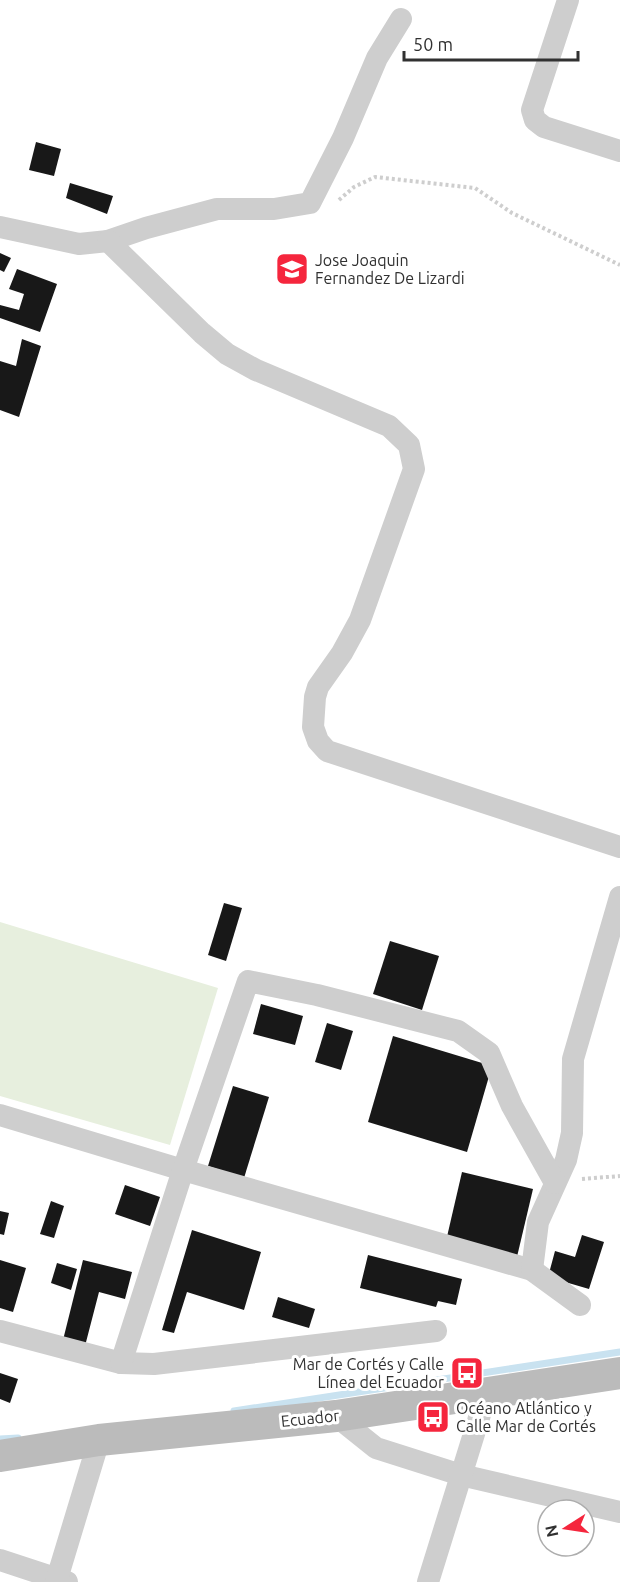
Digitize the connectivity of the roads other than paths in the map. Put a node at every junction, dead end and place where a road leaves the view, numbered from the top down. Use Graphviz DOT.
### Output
graph roads {
  1 [pos="568,0"];
  2 [pos="401,19"];
  3 [pos="620,151"];
  4 [pos="0,227"];
  5 [pos="108,241"];
  6 [pos="620,847"];
  7 [pos="620,897"];
  8 [pos="0,1115"];
  9 [pos="183,1170"];
  10 [pos="555,1182"];
  11 [pos="532,1270"];
  12 [pos="580,1305"];
  13 [pos="0,1331"];
  14 [pos="436,1331"];
  15 [pos="121,1363"];
  16 [pos="620,1373"];
  17 [pos="487,1392"];
  18 [pos="336,1416"];
  19 [pos="99,1440"];
  20 [pos="0,1456"];
  21 [pos="461,1475"];
  22 [pos="620,1512"];
  23 [pos="0,1560"];
  24 [pos="60,1581"];
  25 [pos="428,1582"];
  1 -- 3 [label="street"];
  2 -- 5 [label="street"];
  4 -- 5 [label="street"];
  5 -- 6 [label="street"];
  7 -- 10 [label="street"];
  8 -- 9 [label="street"];
  9 -- 10 [label="street"];
  9 -- 11 [label="street"];
  9 -- 15 [label="street"];
  10 -- 11 [label="street"];
  11 -- 12 [label="street"];
  13 -- 15 [label="street"];
  14 -- 15 [label="street"];
  16 -- 17 [label="street, Ecuador"];
  17 -- 18 [label="street, Ecuador"];
  17 -- 21 [label="street"];
  18 -- 19 [label="street, Ecuador"];
  18 -- 21 [label="street"];
  19 -- 20 [label="street, Ecuador"];
  19 -- 24 [label="street"];
  21 -- 22 [label="street"];
  21 -- 25 [label="street"];
  23 -- 24 [label="street"];
}
